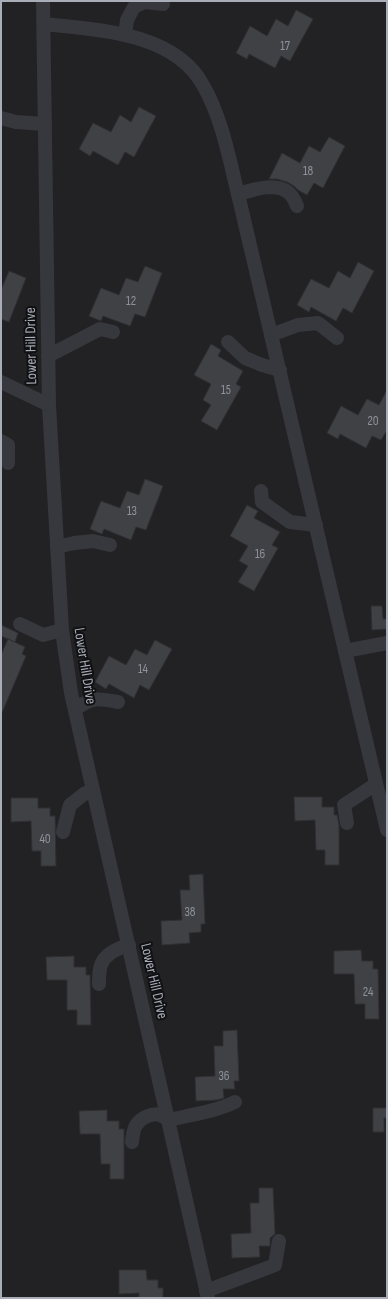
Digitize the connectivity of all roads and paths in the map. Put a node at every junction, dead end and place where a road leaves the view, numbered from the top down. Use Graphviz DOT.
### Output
graph roads {
  1 [pos="43,1"];
  2 [pos="163,4"];
  3 [pos="44,24"];
  4 [pos="125,35"];
  5 [pos="1,118"];
  6 [pos="45,124"];
  7 [pos="238,194"];
  8 [pos="297,206"];
  9 [pos="113,332"];
  10 [pos="271,335"];
  11 [pos="337,338"];
  12 [pos="228,342"];
  13 [pos="48,356"];
  14 [pos="280,370"];
  15 [pos="2,387"];
  16 [pos="49,405"];
  17 [pos="1,441"];
  18 [pos="8,463"];
  19 [pos="261,491"];
  20 [pos="316,525"];
  21 [pos="110,545"];
  22 [pos="57,547"];
  23 [pos="20,624"];
  24 [pos="62,630"];
  25 [pos="387,643"];
  26 [pos="345,651"];
  27 [pos="118,702"];
  28 [pos="75,709"];
  29 [pos="376,784"];
  30 [pos="93,790"];
  31 [pos="385,811"];
  32 [pos="347,823"];
  33 [pos="387,830"];
  34 [pos="63,832"];
  35 [pos="128,945"];
  36 [pos="99,984"];
  37 [pos="235,1102"];
  38 [pos="168,1120"];
  39 [pos="132,1142"];
  40 [pos="279,1242"];
  41 [pos="207,1294"];
  1 -- 3 [label="street, Lower Hill Drive"];
  2 -- 4 [label="street"];
  3 -- 4 [label="street"];
  3 -- 6 [label="street, Lower Hill Drive"];
  4 -- 7 [label="street"];
  5 -- 6 [label="street"];
  6 -- 13 [label="street, Lower Hill Drive"];
  7 -- 8 [label="street"];
  7 -- 10 [label="street"];
  9 -- 13 [label="street"];
  10 -- 11 [label="street"];
  10 -- 14 [label="street"];
  12 -- 14 [label="street"];
  13 -- 16 [label="street, Lower Hill Drive"];
  14 -- 20 [label="street"];
  15 -- 16 [label="street"];
  16 -- 22 [label="street, Lower Hill Drive"];
  17 -- 18 [label="street"];
  19 -- 20 [label="street"];
  20 -- 26 [label="street"];
  21 -- 22 [label="street"];
  22 -- 24 [label="street, Lower Hill Drive"];
  23 -- 24 [label="street"];
  24 -- 28 [label="street, Lower Hill Drive"];
  25 -- 26 [label="street"];
  26 -- 29 [label="street"];
  27 -- 28 [label="street"];
  28 -- 30 [label="street, Lower Hill Drive"];
  29 -- 31 [label="street"];
  29 -- 32 [label="street"];
  30 -- 34 [label="street"];
  30 -- 35 [label="street, Lower Hill Drive"];
  31 -- 33 [label="street"];
  35 -- 36 [label="street"];
  35 -- 38 [label="street, Lower Hill Drive"];
  37 -- 38 [label="street"];
  38 -- 39 [label="street"];
  38 -- 41 [label="street, Lower Hill Drive"];
  40 -- 41 [label="street"];
}
